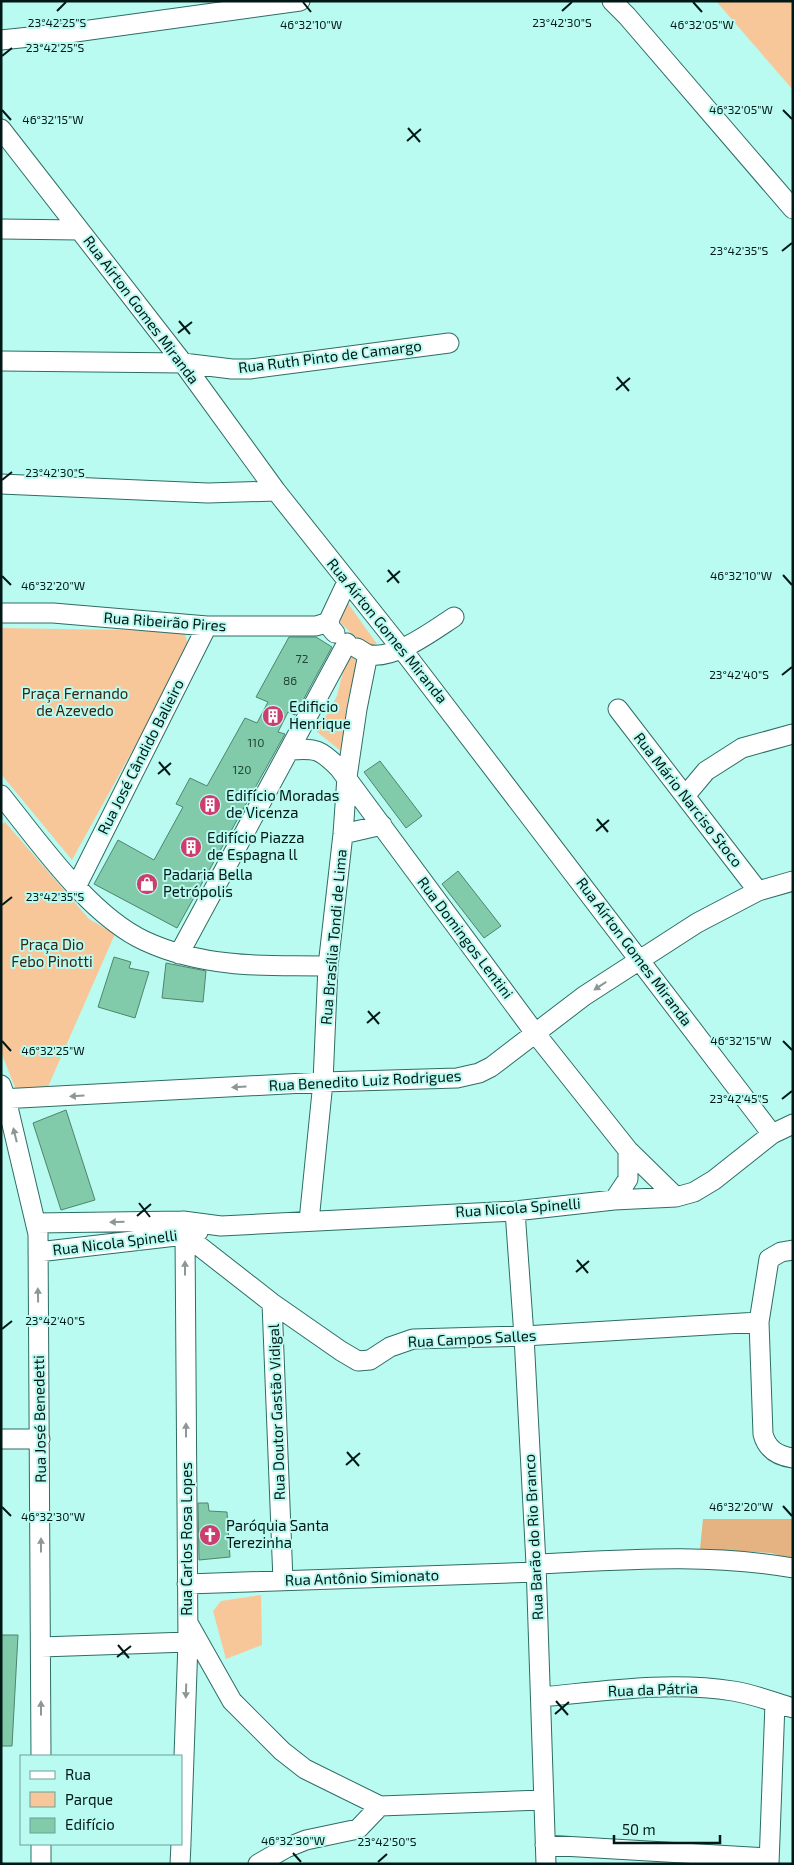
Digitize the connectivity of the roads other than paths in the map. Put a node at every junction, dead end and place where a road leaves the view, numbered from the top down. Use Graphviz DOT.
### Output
graph roads {
  1 [pos="300,1"];
  2 [pos="612,1"];
  3 [pos="625,9"];
  4 [pos="1,40"];
  5 [pos="1,129"];
  6 [pos="793,209"];
  7 [pos="1,229"];
  8 [pos="79,230"];
  9 [pos="449,343"];
  10 [pos="1,361"];
  11 [pos="183,363"];
  12 [pos="1,484"];
  13 [pos="276,491"];
  14 [pos="347,582"];
  15 [pos="1,612"];
  16 [pos="454,618"];
  17 [pos="329,622"];
  18 [pos="207,626"];
  19 [pos="348,643"];
  20 [pos="402,649"];
  21 [pos="368,654"];
  22 [pos="618,708"];
  23 [pos="793,734"];
  24 [pos="290,750"];
  25 [pos="347,777"];
  26 [pos="1,795"];
  27 [pos="685,796"];
  28 [pos="382,825"];
  29 [pos="343,834"];
  30 [pos="793,881"];
  31 [pos="76,887"];
  32 [pos="758,891"];
  33 [pos="179,954"];
  34 [pos="641,959"];
  35 [pos="328,966"];
  36 [pos="535,1033"];
  37 [pos="323,1082"];
  38 [pos="3,1095"];
  39 [pos="793,1124"];
  40 [pos="772,1134"];
  41 [pos="628,1150"];
  42 [pos="676,1197"];
  43 [pos="614,1200"];
  44 [pos="515,1211"];
  45 [pos="309,1220"];
  46 [pos="36,1223"];
  47 [pos="184,1228"];
  48 [pos="793,1250"];
  49 [pos="38,1252"];
  50 [pos="272,1303"];
  51 [pos="759,1322"];
  52 [pos="524,1336"];
  53 [pos="1,1439"];
  54 [pos="40,1439"];
  55 [pos="793,1458"];
  56 [pos="536,1568"];
  57 [pos="793,1568"];
  58 [pos="284,1581"];
  59 [pos="187,1584"];
  60 [pos="188,1622"];
  61 [pos="188,1642"];
  62 [pos="42,1647"];
  63 [pos="541,1697"];
  64 [pos="775,1703"];
  65 [pos="793,1708"];
  66 [pos="42,1755"];
  67 [pos="542,1800"];
  68 [pos="380,1806"];
  69 [pos="182,1814"];
  70 [pos="41,1845"];
  71 [pos="181,1845"];
  72 [pos="545,1845"];
  73 [pos="769,1861"];
  74 [pos="41,1864"];
  75 [pos="180,1864"];
  76 [pos="258,1864"];
  77 [pos="546,1864"];
  1 -- 4 [label="street"];
  2 -- 3 [label="street"];
  3 -- 6 [label="street"];
  5 -- 8 [label="street, Rua Aírton Gomes Miranda"];
  7 -- 8 [label="street"];
  8 -- 11 [label="street, Rua Aírton Gomes Miranda"];
  9 -- 11 [label="street, Rua Ruth Pinto de Camargo"];
  10 -- 11 [label="street, Rua Ruth Pinto de Camargo"];
  11 -- 13 [label="street, Rua Aírton Gomes Miranda"];
  12 -- 13 [label="street"];
  13 -- 14 [label="street, Rua Aírton Gomes Miranda"];
  14 -- 17 [label="street"];
  14 -- 20 [label="street, Rua Aírton Gomes Miranda"];
  15 -- 18 [label="street, Rua Ribeirão Pires"];
  16 -- 20 [label="street"];
  17 -- 18 [label="street, Rua Ribeirão Pires"];
  17 -- 19 [label="street"];
  18 -- 31 [label="street, Rua José Cândido Balieiro"];
  19 -- 21 [label="street"];
  19 -- 24 [label="street"];
  20 -- 21 [label="street"];
  20 -- 34 [label="street, Rua Aírton Gomes Miranda"];
  21 -- 25 [label="street, Rua Brasília Tondi de Lima"];
  22 -- 27 [label="street, Rua Mário Narciso Stoco"];
  23 -- 27 [label="street"];
  24 -- 25 [label="street, Rua Domingos Lentini"];
  24 -- 33 [label="street"];
  25 -- 28 [label="street, Rua Domingos Lentini"];
  25 -- 29 [label="street, Rua Brasília Tondi de Lima"];
  26 -- 31 [label="street"];
  27 -- 32 [label="street, Rua Mário Narciso Stoco"];
  28 -- 29 [label="street"];
  28 -- 36 [label="street, Rua Domingos Lentini"];
  29 -- 35 [label="street, Rua Brasília Tondi de Lima"];
  30 -- 32 [label="street, Rua Benedito Luiz Rodrigues"];
  31 -- 33 [label="street"];
  32 -- 34 [label="street, Rua Benedito Luiz Rodrigues"];
  33 -- 35 [label="street"];
  34 -- 36 [label="street, Rua Benedito Luiz Rodrigues, one-way"];
  34 -- 40 [label="street, Rua Aírton Gomes Miranda"];
  35 -- 37 [label="street, Rua Brasília Tondi de Lima"];
  36 -- 37 [label="street, Rua Benedito Luiz Rodrigues"];
  36 -- 41 [label="street, Rua Domingos Lentini"];
  37 -- 38 [label="street, Rua Benedito Luiz Rodrigues, one-way"];
  37 -- 45 [label="street, Rua Brasília Tondi de Lima"];
  46 -- 38 [label="street, Rua José Benedetti, one-way"];
  39 -- 40 [label="street, Rua Nicola Spinelli"];
  40 -- 42 [label="street, Rua Nicola Spinelli"];
  41 -- 42 [label="street, Rua Domingos Lentini"];
  41 -- 43 [label="street"];
  42 -- 43 [label="street, Rua Nicola Spinelli"];
  43 -- 44 [label="street, Rua Nicola Spinelli"];
  44 -- 45 [label="street, Rua Nicola Spinelli"];
  44 -- 52 [label="street, Rua Barão do Rio Branco"];
  45 -- 47 [label="street, Rua Nicola Spinelli"];
  47 -- 46 [label="street, Rua Nicola Spinelli, one-way"];
  46 -- 49 [label="street, Rua José Benedetti"];
  47 -- 49 [label="street, Rua Nicola Spinelli"];
  47 -- 50 [label="street, Rua Campos Salles"];
  59 -- 47 [label="street, Rua Carlos Rosa Lopes, one-way"];
  48 -- 51 [label="street"];
  54 -- 49 [label="street, Rua José Benedetti, one-way"];
  50 -- 52 [label="street, Rua Campos Salles"];
  50 -- 58 [label="street, Rua Doutor Gastão Vidigal"];
  51 -- 52 [label="street, Rua Campos Salles"];
  51 -- 55 [label="street"];
  52 -- 56 [label="street, Rua Barão do Rio Branco"];
  53 -- 54 [label="street"];
  62 -- 54 [label="street, Rua José Benedetti, one-way"];
  56 -- 57 [label="street, Rua Antônio Simionato"];
  56 -- 58 [label="street, Rua Antônio Simionato"];
  56 -- 63 [label="street, Rua Barão do Rio Branco"];
  58 -- 59 [label="street, Rua Antônio Simionato"];
  59 -- 60 [label="street, Rua Carlos Rosa Lopes"];
  60 -- 61 [label="street, Rua Carlos Rosa Lopes"];
  60 -- 68 [label="street"];
  61 -- 62 [label="street"];
  61 -- 69 [label="street, Rua Carlos Rosa Lopes, one-way"];
  66 -- 62 [label="street, Rua José Benedetti, one-way"];
  63 -- 64 [label="street, Rua da Pátria"];
  63 -- 67 [label="street, Rua Barão do Rio Branco"];
  64 -- 65 [label="street, Rua da Pátria"];
  64 -- 73 [label="street"];
  67 -- 68 [label="street"];
  67 -- 72 [label="street, Rua Barão do Rio Branco"];
  68 -- 76 [label="street"];
  70 -- 74 [label="street"];
  71 -- 75 [label="street, Rua Carlos Rosa Lopes"];
  72 -- 73 [label="street"];
  72 -- 77 [label="street, Rua Barão do Rio Branco"];
}
